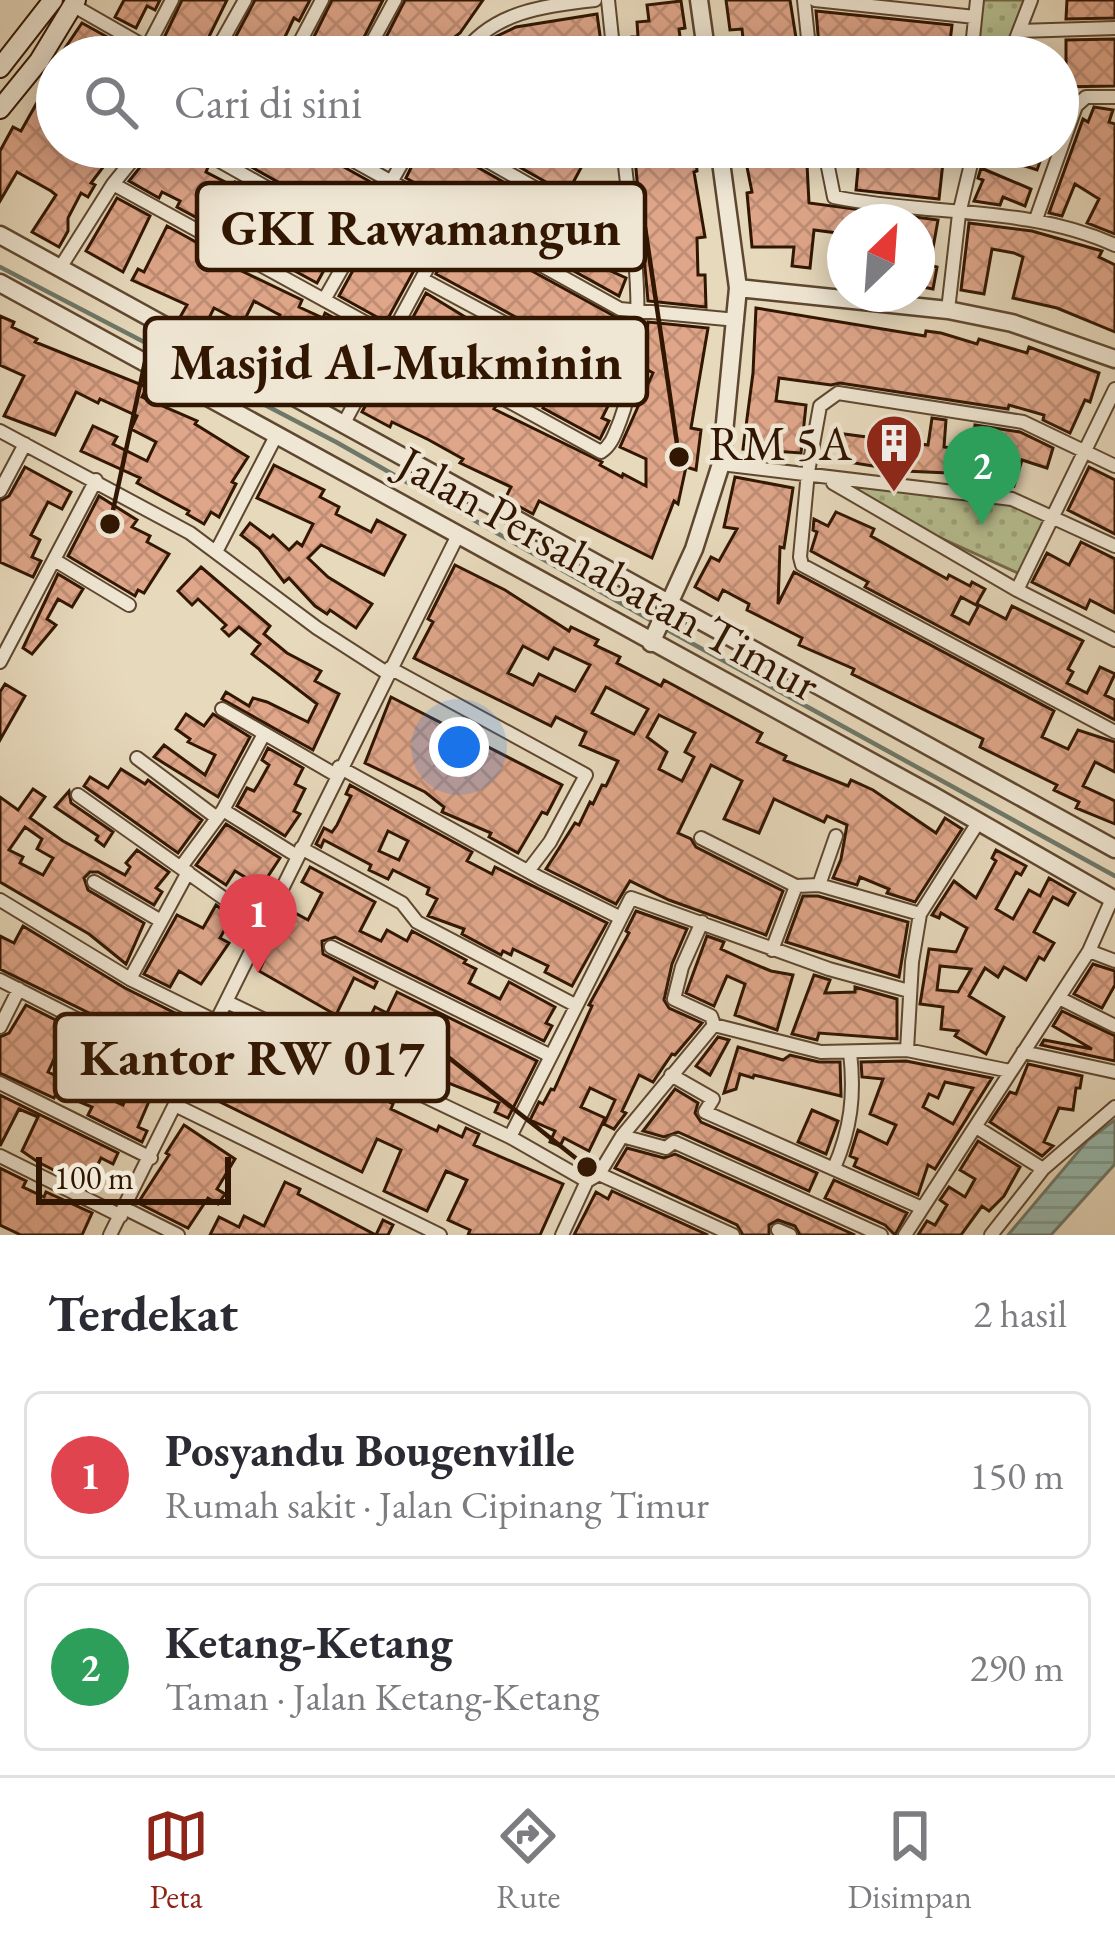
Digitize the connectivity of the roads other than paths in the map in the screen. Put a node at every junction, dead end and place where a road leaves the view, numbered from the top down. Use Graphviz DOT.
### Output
graph roads {
  1 [pos="53,0"];
  2 [pos="172,0"];
  3 [pos="245,0"];
  4 [pos="322,0"];
  5 [pos="395,0"];
  6 [pos="595,0"];
  7 [pos="608,0"];
  8 [pos="699,0"];
  9 [pos="804,0"];
  10 [pos="814,0"];
  11 [pos="977,0"];
  12 [pos="1031,0"];
  13 [pos="75,3"];
  14 [pos="975,17"];
  15 [pos="1115,28"];
  16 [pos="1019,31"];
  17 [pos="55,36"];
  18 [pos="128,36"];
  19 [pos="153,36"];
  20 [pos="225,36"];
  21 [pos="303,36"];
  22 [pos="375,36"];
  23 [pos="481,36"];
  24 [pos="612,36"];
  25 [pos="704,36"];
  26 [pos="808,36"];
  27 [pos="973,36"];
  28 [pos="1017,36"];
  29 [pos="36,65"];
  30 [pos="0,68"];
  31 [pos="1115,98"];
  32 [pos="1079,103"];
  33 [pos="0,110"];
  34 [pos="126,168"];
  35 [pos="232,168"];
  36 [pos="364,168"];
  37 [pos="399,168"];
  38 [pos="500,168"];
  39 [pos="625,168"];
  40 [pos="722,168"];
  41 [pos="827,168"];
  42 [pos="970,168"];
  43 [pos="1054,168"];
  44 [pos="113,184"];
  45 [pos="390,184"];
  46 [pos="959,214"];
  47 [pos="455,217"];
  48 [pos="1036,219"];
  49 [pos="0,235"];
  50 [pos="359,240"];
  51 [pos="635,245"];
  52 [pos="1115,245"];
  53 [pos="60,268"];
  54 [pos="424,280"];
  55 [pos="0,283"];
  56 [pos="738,288"];
  57 [pos="324,300"];
  58 [pos="948,310"];
  59 [pos="637,313"];
  60 [pos="737,320"];
  61 [pos="391,336"];
  62 [pos="1115,359"];
  63 [pos="1115,389"];
  64 [pos="631,392"];
  65 [pos="344,423"];
  66 [pos="0,431"];
  67 [pos="277,434"];
  68 [pos="26,443"];
  69 [pos="1085,450"];
  70 [pos="721,464"];
  71 [pos="1115,466"];
  72 [pos="808,472"];
  73 [pos="96,480"];
  74 [pos="828,480"];
  75 [pos="0,491"];
  76 [pos="1053,514"];
  77 [pos="458,535"];
  78 [pos="1115,546"];
  79 [pos="217,550"];
  80 [pos="56,561"];
  81 [pos="1017,590"];
  82 [pos="129,605"];
  83 [pos="668,608"];
  84 [pos="652,639"];
  85 [pos="1115,640"];
  86 [pos="0,662"];
  87 [pos="389,671"];
  88 [pos="222,709"];
  89 [pos="1115,732"];
  90 [pos="264,734"];
  91 [pos="137,758"];
  92 [pos="338,771"];
  93 [pos="78,795"];
  94 [pos="220,814"];
  95 [pos="979,821"];
  96 [pos="836,836"];
  97 [pos="701,838"];
  98 [pos="1115,849"];
  99 [pos="299,852"];
  100 [pos="184,870"];
  101 [pos="528,872"];
  102 [pos="94,882"];
  103 [pos="819,885"];
  104 [pos="796,886"];
  105 [pos="0,900"];
  106 [pos="1113,900"];
  107 [pos="920,914"];
  108 [pos="621,917"];
  109 [pos="161,921"];
  110 [pos="702,922"];
  111 [pos="263,926"];
  112 [pos="331,947"];
  113 [pos="772,950"];
  114 [pos="1089,951"];
  115 [pos="1115,961"];
  116 [pos="130,979"];
  117 [pos="0,980"];
  118 [pos="19,989"];
  119 [pos="909,991"];
  120 [pos="1059,998"];
  121 [pos="227,1002"];
  122 [pos="575,1005"];
  123 [pos="218,1022"];
  124 [pos="714,1025"];
  125 [pos="1115,1026"];
  126 [pos="0,1027"];
  127 [pos="907,1051"];
  128 [pos="850,1052"];
  129 [pos="1023,1052"];
  130 [pos="551,1056"];
  131 [pos="1010,1071"];
  132 [pos="1115,1072"];
  133 [pos="671,1075"];
  134 [pos="191,1077"];
  135 [pos="0,1083"];
  136 [pos="177,1106"];
  137 [pos="1115,1108"];
  138 [pos="976,1127"];
  139 [pos="622,1136"];
  140 [pos="510,1137"];
  141 [pos="0,1156"];
  142 [pos="151,1158"];
  143 [pos="834,1168"];
  144 [pos="1043,1169"];
  145 [pos="593,1177"];
  146 [pos="922,1208"];
  147 [pos="123,1212"];
  148 [pos="110,1235"];
  149 [pos="178,1235"];
  150 [pos="440,1235"];
  151 [pos="562,1235"];
  152 [pos="734,1235"];
  153 [pos="881,1235"];
  154 [pos="904,1235"];
  155 [pos="991,1235"];
  1 -- 30 [label="main road"];
  2 -- 19 [label="street"];
  3 -- 20 [label="street"];
  4 -- 21 [label="street"];
  5 -- 22 [label="street"];
  6 -- 23 [label="street"];
  7 -- 24 [label="street"];
  8 -- 25 [label="street"];
  9 -- 26 [label="street"];
  10 -- 14 [label="street"];
  11 -- 14 [label="street"];
  12 -- 16 [label="street"];
  13 -- 17 [label="main road"];
  13 -- 18 [label="street"];
  14 -- 27 [label="street"];
  15 -- 16 [label="street"];
  16 -- 28 [label="street"];
  29 -- 33 [label="main road"];
  31 -- 32 [label="street"];
  34 -- 44 [label="street"];
  35 -- 50 [label="street"];
  36 -- 45 [label="street"];
  37 -- 45 [label="street"];
  38 -- 51 [label="street"];
  39 -- 51 [label="street"];
  40 -- 56 [label="street"];
  41 -- 46 [label="street"];
  42 -- 46 [label="street"];
  43 -- 48 [label="street"];
  44 -- 53 [label="street"];
  44 -- 57 [label="street"];
  45 -- 47 [label="street"];
  45 -- 50 [label="street"];
  46 -- 48 [label="street"];
  46 -- 58 [label="street"];
  47 -- 54 [label="street"];
  47 -- 59 [label="street"];
  48 -- 52 [label="street"];
  49 -- 53 [label="street"];
  50 -- 57 [label="street"];
  51 -- 59 [label="street"];
  53 -- 65 [label="street"];
  54 -- 61 [label="street"];
  54 -- 64 [label="street"];
  55 -- 67 [label="street, Jalan Persahabatan Timur"];
  56 -- 58 [label="street"];
  56 -- 60 [label="street"];
  57 -- 61 [label="street"];
  58 -- 62 [label="street"];
  59 -- 60 [label="street"];
  59 -- 64 [label="street"];
  60 -- 70 [label="street"];
  61 -- 64 [label="street"];
  61 -- 65 [label="street"];
  63 -- 69 [label="street"];
  65 -- 83 [label="street"];
  66 -- 68 [label="street"];
  67 -- 77 [label="street, Jalan Persahabatan Timur"];
  67 -- 79 [label="street"];
  68 -- 73 [label="street"];
  68 -- 75 [label="street"];
  69 -- 71 [label="street"];
  69 -- 72 [label="street"];
  69 -- 76 [label="street"];
  70 -- 72 [label="street"];
  70 -- 83 [label="street"];
  72 -- 74 [label="street"];
  72 -- 89 [label="street"];
  73 -- 79 [label="street"];
  73 -- 80 [label="street"];
  74 -- 76 [label="street"];
  74 -- 81 [label="street"];
  76 -- 78 [label="street"];
  76 -- 81 [label="street"];
  77 -- 84 [label="street, Jalan Persahabatan Timur"];
  77 -- 87 [label="street"];
  79 -- 87 [label="street"];
  80 -- 82 [label="street"];
  80 -- 86 [label="street"];
  81 -- 85 [label="street"];
  83 -- 84 [label="street"];
  83 -- 98 [label="street"];
  84 -- 95 [label="street, Jalan Persahabatan Timur"];
  87 -- 92 [label="street"];
  87 -- 101 [label="street"];
  88 -- 90 [label="street"];
  90 -- 92 [label="street"];
  90 -- 94 [label="street"];
  91 -- 94 [label="street"];
  92 -- 99 [label="street"];
  92 -- 101 [label="street"];
  93 -- 100 [label="street"];
  94 -- 99 [label="street"];
  94 -- 100 [label="street"];
  95 -- 106 [label="street, Jalan Persahabatan Timur"];
  95 -- 107 [label="street"];
  96 -- 103 [label="street"];
  97 -- 104 [label="street"];
  99 -- 111 [label="street"];
  99 -- 122 [label="street"];
  100 -- 109 [label="street"];
  100 -- 111 [label="street"];
  101 -- 108 [label="street"];
  102 -- 109 [label="street"];
  103 -- 104 [label="street"];
  103 -- 107 [label="street"];
  104 -- 113 [label="street"];
  105 -- 116 [label="street"];
  106 -- 114 [label="street"];
  107 -- 119 [label="street"];
  108 -- 110 [label="street"];
  108 -- 122 [label="street"];
  109 -- 116 [label="street"];
  110 -- 113 [label="street"];
  110 -- 124 [label="street"];
  111 -- 121 [label="street"];
  112 -- 130 [label="street"];
  113 -- 119 [label="street"];
  114 -- 115 [label="street"];
  114 -- 120 [label="street"];
  116 -- 123 [label="street"];
  117 -- 118 [label="street"];
  118 -- 126 [label="street"];
  118 -- 134 [label="street"];
  119 -- 127 [label="street"];
  120 -- 125 [label="street"];
  120 -- 129 [label="street"];
  121 -- 123 [label="street"];
  121 -- 140 [label="street"];
  122 -- 130 [label="street"];
  123 -- 134 [label="street"];
  124 -- 128 [label="street"];
  124 -- 133 [label="street"];
  127 -- 128 [label="street"];
  127 -- 131 [label="street"];
  128 -- 143 [label="street"];
  129 -- 131 [label="street"];
  129 -- 132 [label="street"];
  130 -- 140 [label="street"];
  131 -- 138 [label="street"];
  133 -- 139 [label="street"];
  133 -- 143 [label="street"];
  134 -- 136 [label="street"];
  135 -- 142 [label="street"];
  136 -- 142 [label="street"];
  136 -- 150 [label="street"];
  137 -- 144 [label="street"];
  138 -- 144 [label="street"];
  138 -- 146 [label="street"];
  139 -- 145 [label="street"];
  139 -- 153 [label="street"];
  140 -- 145 [label="street"];
  141 -- 147 [label="street"];
  142 -- 147 [label="street"];
  143 -- 146 [label="street"];
  144 -- 155 [label="street"];
  145 -- 151 [label="street"];
  145 -- 152 [label="street"];
  146 -- 154 [label="street"];
  147 -- 148 [label="street"];
  147 -- 149 [label="street"];
}
